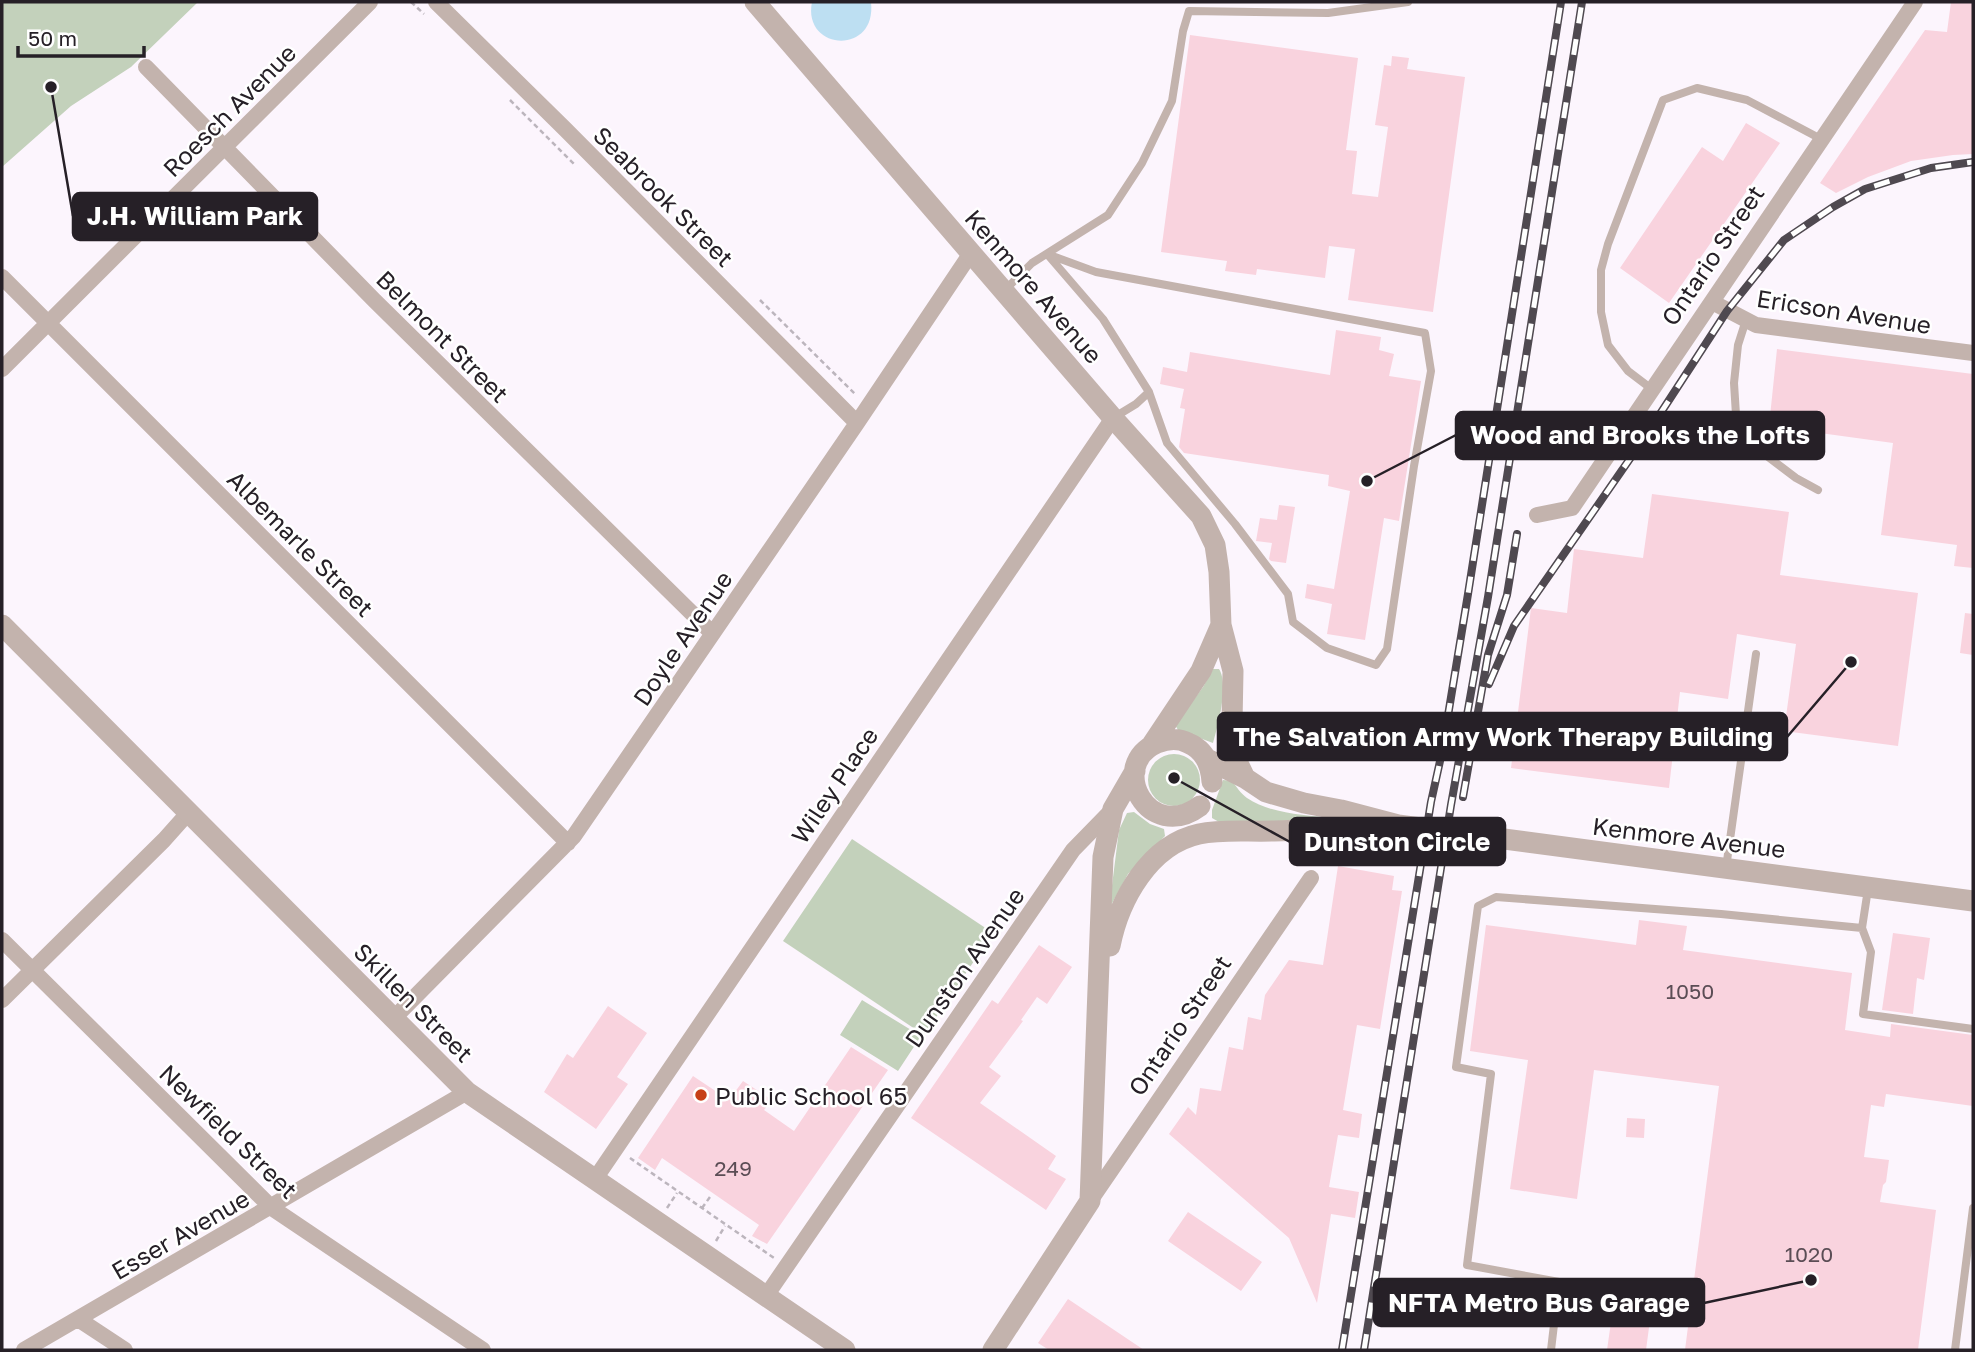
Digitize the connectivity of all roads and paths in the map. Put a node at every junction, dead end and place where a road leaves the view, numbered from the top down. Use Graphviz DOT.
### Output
graph roads {
  1 [pos="370,2"];
  2 [pos="436,2"];
  3 [pos="755,2"];
  4 [pos="1408,2"];
  5 [pos="1915,2"];
  6 [pos="146,67"];
  7 [pos="1822,139"];
  8 [pos="225,146"];
  9 [pos="971,253"];
  10 [pos="1046,254"];
  11 [pos="2,277"];
  12 [pos="1004,291"];
  13 [pos="1712,302"];
  14 [pos="1746,320"];
  15 [pos="48,323"];
  16 [pos="1973,353"];
  17 [pos="2,369"];
  18 [pos="1653,390"];
  19 [pos="1149,392"];
  20 [pos="1113,418"];
  21 [pos="857,423"];
  22 [pos="1818,490"];
  23 [pos="1537,515"];
  24 [pos="2,625"];
  25 [pos="1221,625"];
  26 [pos="712,633"];
  27 [pos="1756,654"];
  28 [pos="1151,746"];
  29 [pos="1221,761"];
  30 [pos="1135,771"];
  31 [pos="1113,809"];
  32 [pos="189,812"];
  33 [pos="1189,823"];
  34 [pos="1398,825"];
  35 [pos="1218,831"];
  36 [pos="568,843"];
  37 [pos="1726,868"];
  38 [pos="1311,878"];
  39 [pos="1868,887"];
  40 [pos="1973,901"];
  41 [pos="1862,928"];
  42 [pos="2,940"];
  43 [pos="33,969"];
  44 [pos="2,1000"];
  45 [pos="1098,1006"];
  46 [pos="394,1018"];
  47 [pos="1973,1029"];
  48 [pos="467,1092"];
  49 [pos="625,1155"];
  50 [pos="595,1180"];
  51 [pos="678,1192"];
  52 [pos="710,1197"];
  53 [pos="1090,1201"];
  54 [pos="272,1208"];
  55 [pos="1973,1208"];
  56 [pos="702,1209"];
  57 [pos="665,1212"];
  58 [pos="726,1225"];
  59 [pos="714,1245"];
  60 [pos="778,1261"];
  61 [pos="766,1296"];
  62 [pos="78,1319"];
  63 [pos="24,1350"];
  64 [pos="125,1350"];
  65 [pos="483,1350"];
  66 [pos="845,1350"];
  67 [pos="995,1350"];
  68 [pos="1550,1350"];
  69 [pos="1955,1350"];
  1 -- 8 [label="street, Roesch Avenue"];
  2 -- 21 [label="street, Seabrook Street"];
  3 -- 9 [label="street, Kenmore Avenue"];
  4 -- 10 [label="lane"];
  5 -- 7 [label="street, Ontario Street"];
  6 -- 8 [label="street, Belmont Street"];
  7 -- 13 [label="street, Ontario Street"];
  7 -- 18 [label="lane"];
  8 -- 15 [label="street, Roesch Avenue"];
  8 -- 26 [label="street, Belmont Street"];
  9 -- 12 [label="street, Kenmore Avenue"];
  9 -- 21 [label="street, Doyle Avenue"];
  10 -- 12 [label="lane"];
  10 -- 19 [label="lane"];
  10 -- 19 [label="lane"];
  11 -- 15 [label="street, Albemarle Street"];
  12 -- 20 [label="street, Kenmore Avenue"];
  13 -- 14 [label="street, Ericson Avenue"];
  13 -- 18 [label="street, Ontario Street"];
  14 -- 16 [label="street, Ericson Avenue"];
  14 -- 22 [label="lane"];
  15 -- 17 [label="street, Roesch Avenue"];
  15 -- 36 [label="street, Albemarle Street"];
  18 -- 23 [label="street, Ontario Street"];
  19 -- 20 [label="lane"];
  20 -- 25 [label="street, Kenmore Avenue"];
  20 -- 50 [label="street, Wiley Place"];
  21 -- 26 [label="street, Doyle Avenue"];
  24 -- 32 [label="street, Skillen Street"];
  25 -- 28 [label="street, Kenmore Avenue"];
  25 -- 29 [label="street, Kenmore Avenue"];
  26 -- 36 [label="street, Doyle Avenue"];
  27 -- 37 [label="lane"];
  28 -- 29 [label="street"];
  28 -- 30 [label="street"];
  29 -- 33 [label="street"];
  29 -- 34 [label="street, Kenmore Avenue"];
  30 -- 31 [label="street, Ontario Street"];
  30 -- 33 [label="street"];
  31 -- 45 [label="street, Ontario Street"];
  31 -- 61 [label="street, Dunston Avenue"];
  32 -- 43 [label="street"];
  32 -- 46 [label="street, Skillen Street"];
  33 -- 35 [label="street, Ontario Street"];
  33 -- 45 [label="street, Ontario Street"];
  34 -- 35 [label="street, Kenmore Avenue"];
  34 -- 37 [label="street, Kenmore Avenue"];
  36 -- 46 [label="street, Doyle Avenue"];
  37 -- 39 [label="street, Kenmore Avenue"];
  38 -- 53 [label="street, Ontario Street"];
  39 -- 40 [label="street, Kenmore Avenue"];
  39 -- 41 [label="lane"];
  41 -- 47 [label="lane"];
  41 -- 68 [label="lane"];
  42 -- 43 [label="street, Newfield Street"];
  43 -- 44 [label="street"];
  43 -- 54 [label="street, Newfield Street"];
  45 -- 53 [label="street, Ontario Street"];
  46 -- 48 [label="street, Skillen Street"];
  48 -- 50 [label="street, Skillen Street"];
  48 -- 54 [label="street, Esser Avenue"];
  49 -- 51 [label="path"];
  50 -- 61 [label="street, Skillen Street"];
  51 -- 56 [label="path"];
  51 -- 57 [label="path"];
  52 -- 56 [label="path"];
  53 -- 67 [label="street, Ontario Street"];
  54 -- 62 [label="street, Esser Avenue"];
  54 -- 65 [label="street, Newfield Street"];
  55 -- 69 [label="lane"];
  56 -- 58 [label="path"];
  58 -- 59 [label="path"];
  58 -- 60 [label="path"];
  61 -- 66 [label="street, Skillen Street"];
  62 -- 63 [label="street, Esser Avenue"];
  62 -- 64 [label="street"];
}
